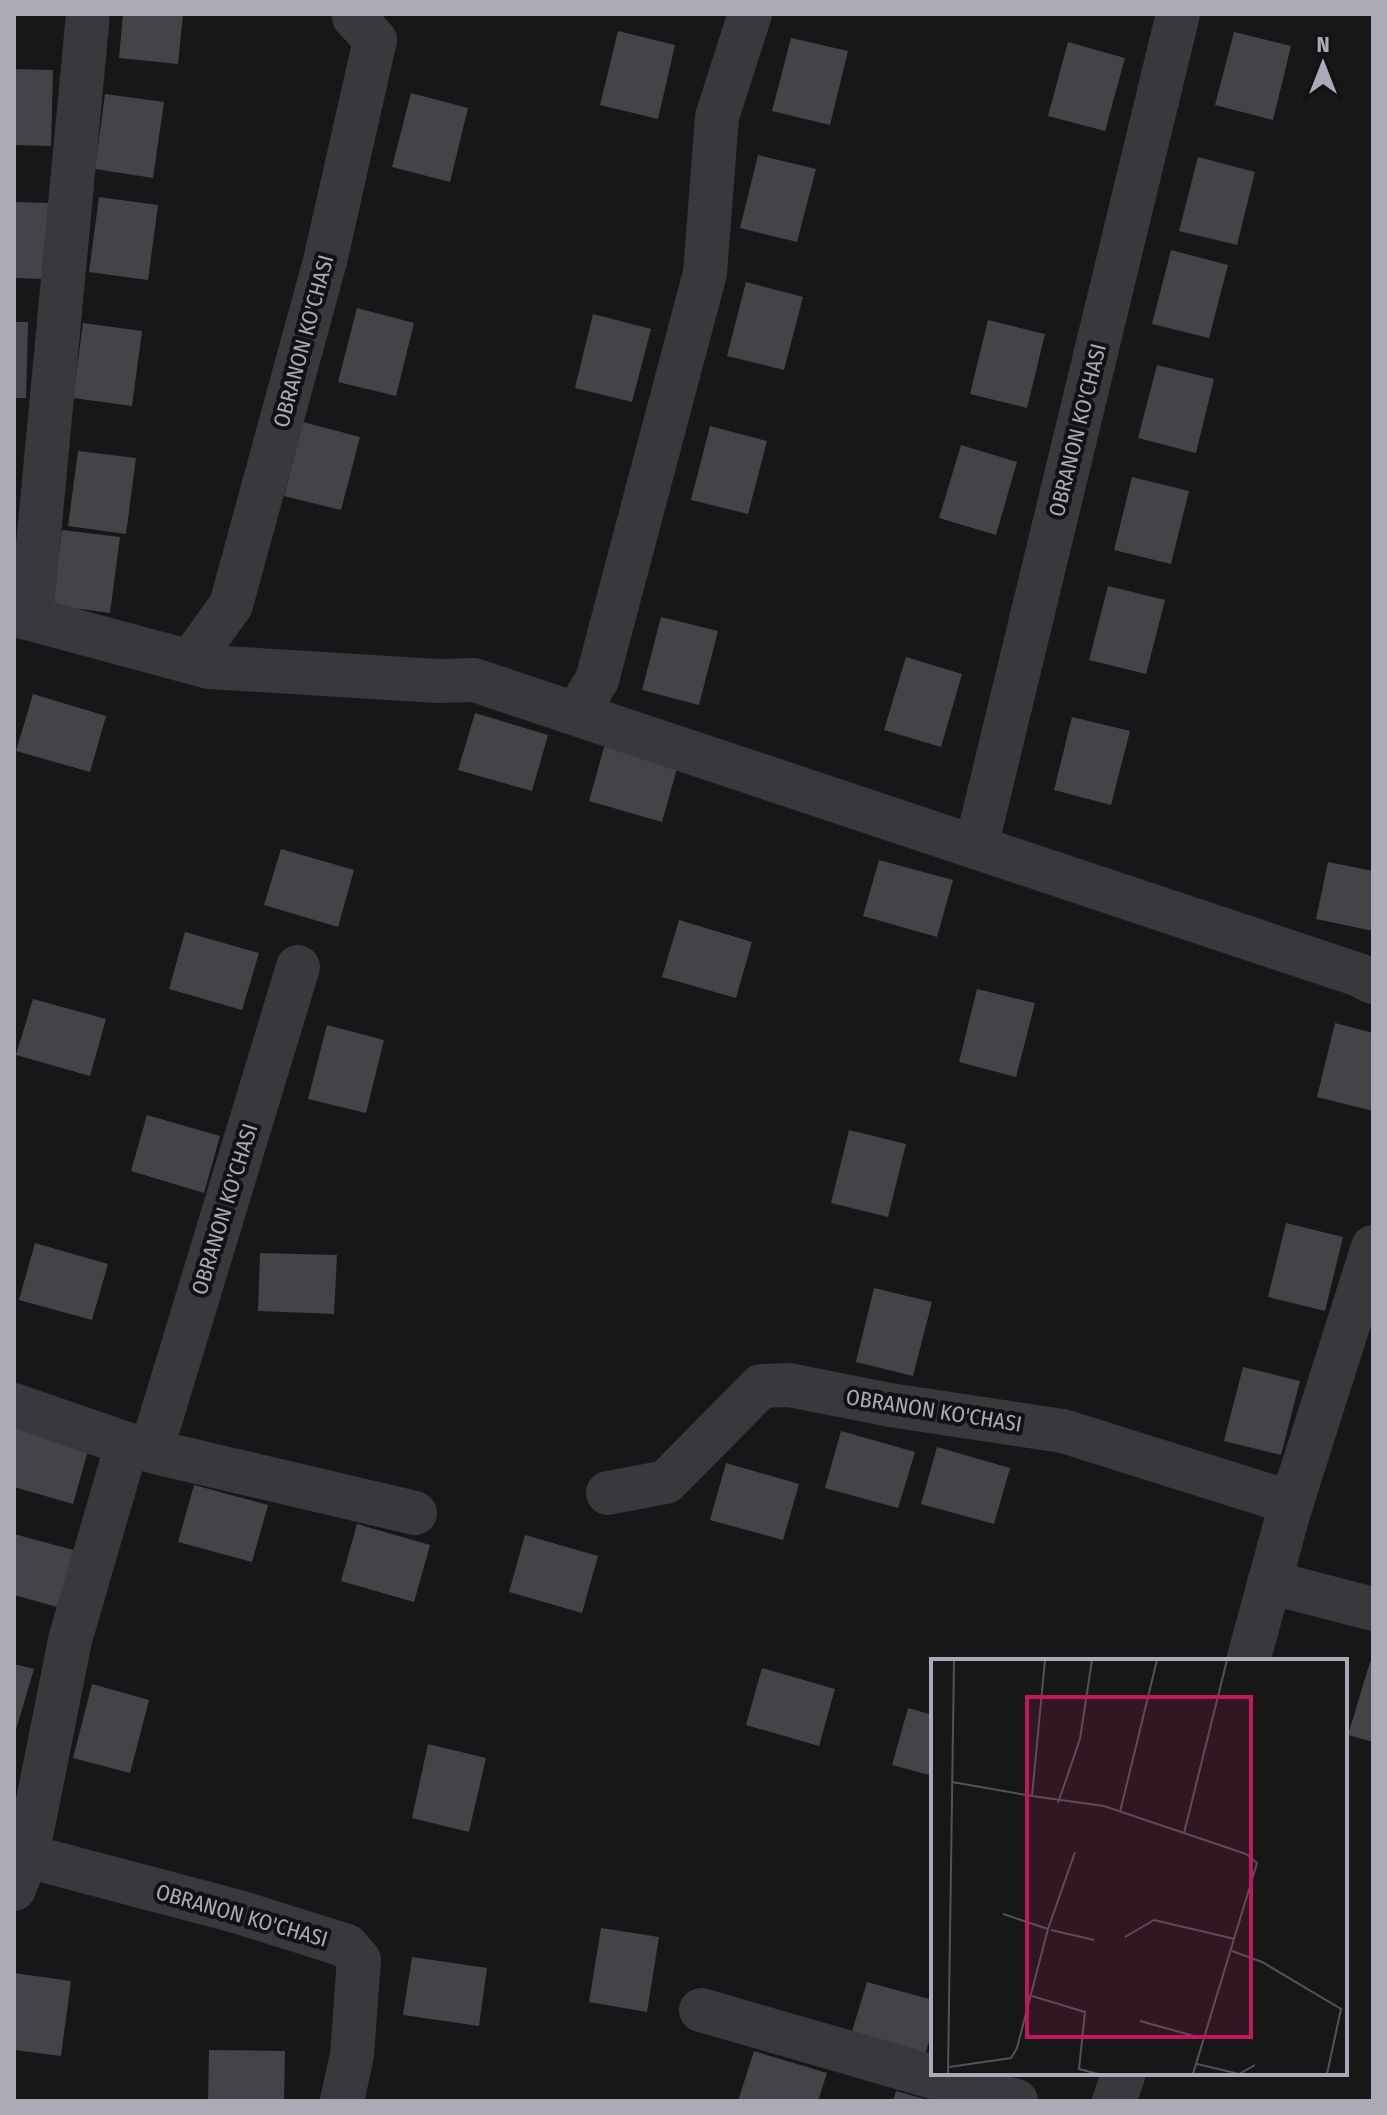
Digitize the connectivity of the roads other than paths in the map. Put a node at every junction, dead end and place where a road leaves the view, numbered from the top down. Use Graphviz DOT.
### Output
graph roads {
  1 [pos="88,14"];
  2 [pos="354,14"];
  3 [pos="750,14"];
  4 [pos="1178,14"];
  5 [pos="23,617"];
  6 [pos="190,662"];
  7 [pos="576,714"];
  8 [pos="976,847"];
  9 [pos="298,967"];
  10 [pos="1373,982"];
  11 [pos="1373,1247"];
  12 [pos="14,1405"];
  13 [pos="139,1448"];
  14 [pos="608,1493"];
  15 [pos="1292,1503"];
  16 [pos="415,1513"];
  17 [pos="1269,1582"];
  18 [pos="1373,1609"];
  19 [pos="1249,1659"];
  20 [pos="21,1872"];
  21 [pos="701,2010"];
  22 [pos="1123,2075"];
  23 [pos="342,2101"];
  24 [pos="1016,2101"];
  25 [pos="1114,2101"];
  1 -- 5 [label="street"];
  2 -- 6 [label="street, OBRANON KO'CHASI"];
  3 -- 7 [label="street"];
  4 -- 8 [label="street, OBRANON KO'CHASI"];
  5 -- 6 [label="street"];
  6 -- 7 [label="street"];
  7 -- 8 [label="street"];
  8 -- 10 [label="street"];
  9 -- 13 [label="street, OBRANON KO'CHASI"];
  11 -- 15 [label="street"];
  12 -- 13 [label="street"];
  13 -- 16 [label="street"];
  13 -- 20 [label="street, OBRANON KO'CHASI"];
  14 -- 15 [label="street, OBRANON KO'CHASI"];
  15 -- 17 [label="street"];
  17 -- 18 [label="street"];
  17 -- 19 [label="street"];
  20 -- 23 [label="street, OBRANON KO'CHASI"];
  21 -- 24 [label="street"];
  22 -- 25 [label="street"];
}
